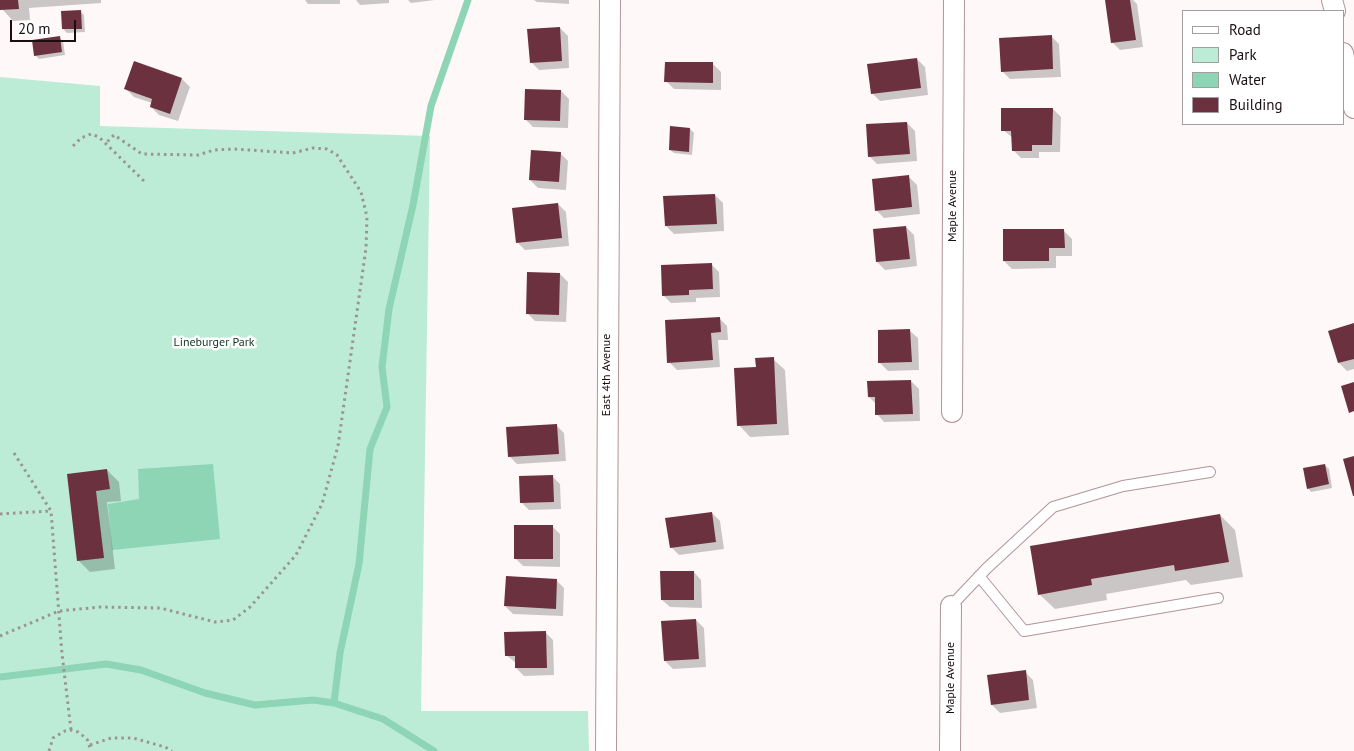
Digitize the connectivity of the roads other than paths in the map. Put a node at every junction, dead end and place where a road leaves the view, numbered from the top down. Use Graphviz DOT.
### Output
graph roads {
  1 [pos="610,0"];
  2 [pos="954,0"];
  3 [pos="1344,58"];
  4 [pos="1354,108"];
  5 [pos="952,412"];
  6 [pos="1210,472"];
  7 [pos="980,576"];
  8 [pos="1218,598"];
  9 [pos="951,606"];
  10 [pos="606,751"];
  11 [pos="950,751"];
  1 -- 10 [label="street, East 4th Avenue"];
  2 -- 5 [label="street, Maple Avenue"];
  3 -- 4 [label="street"];
  6 -- 7 [label="lane"];
  7 -- 8 [label="lane"];
  7 -- 9 [label="lane"];
  9 -- 11 [label="street, Maple Avenue"];
}
